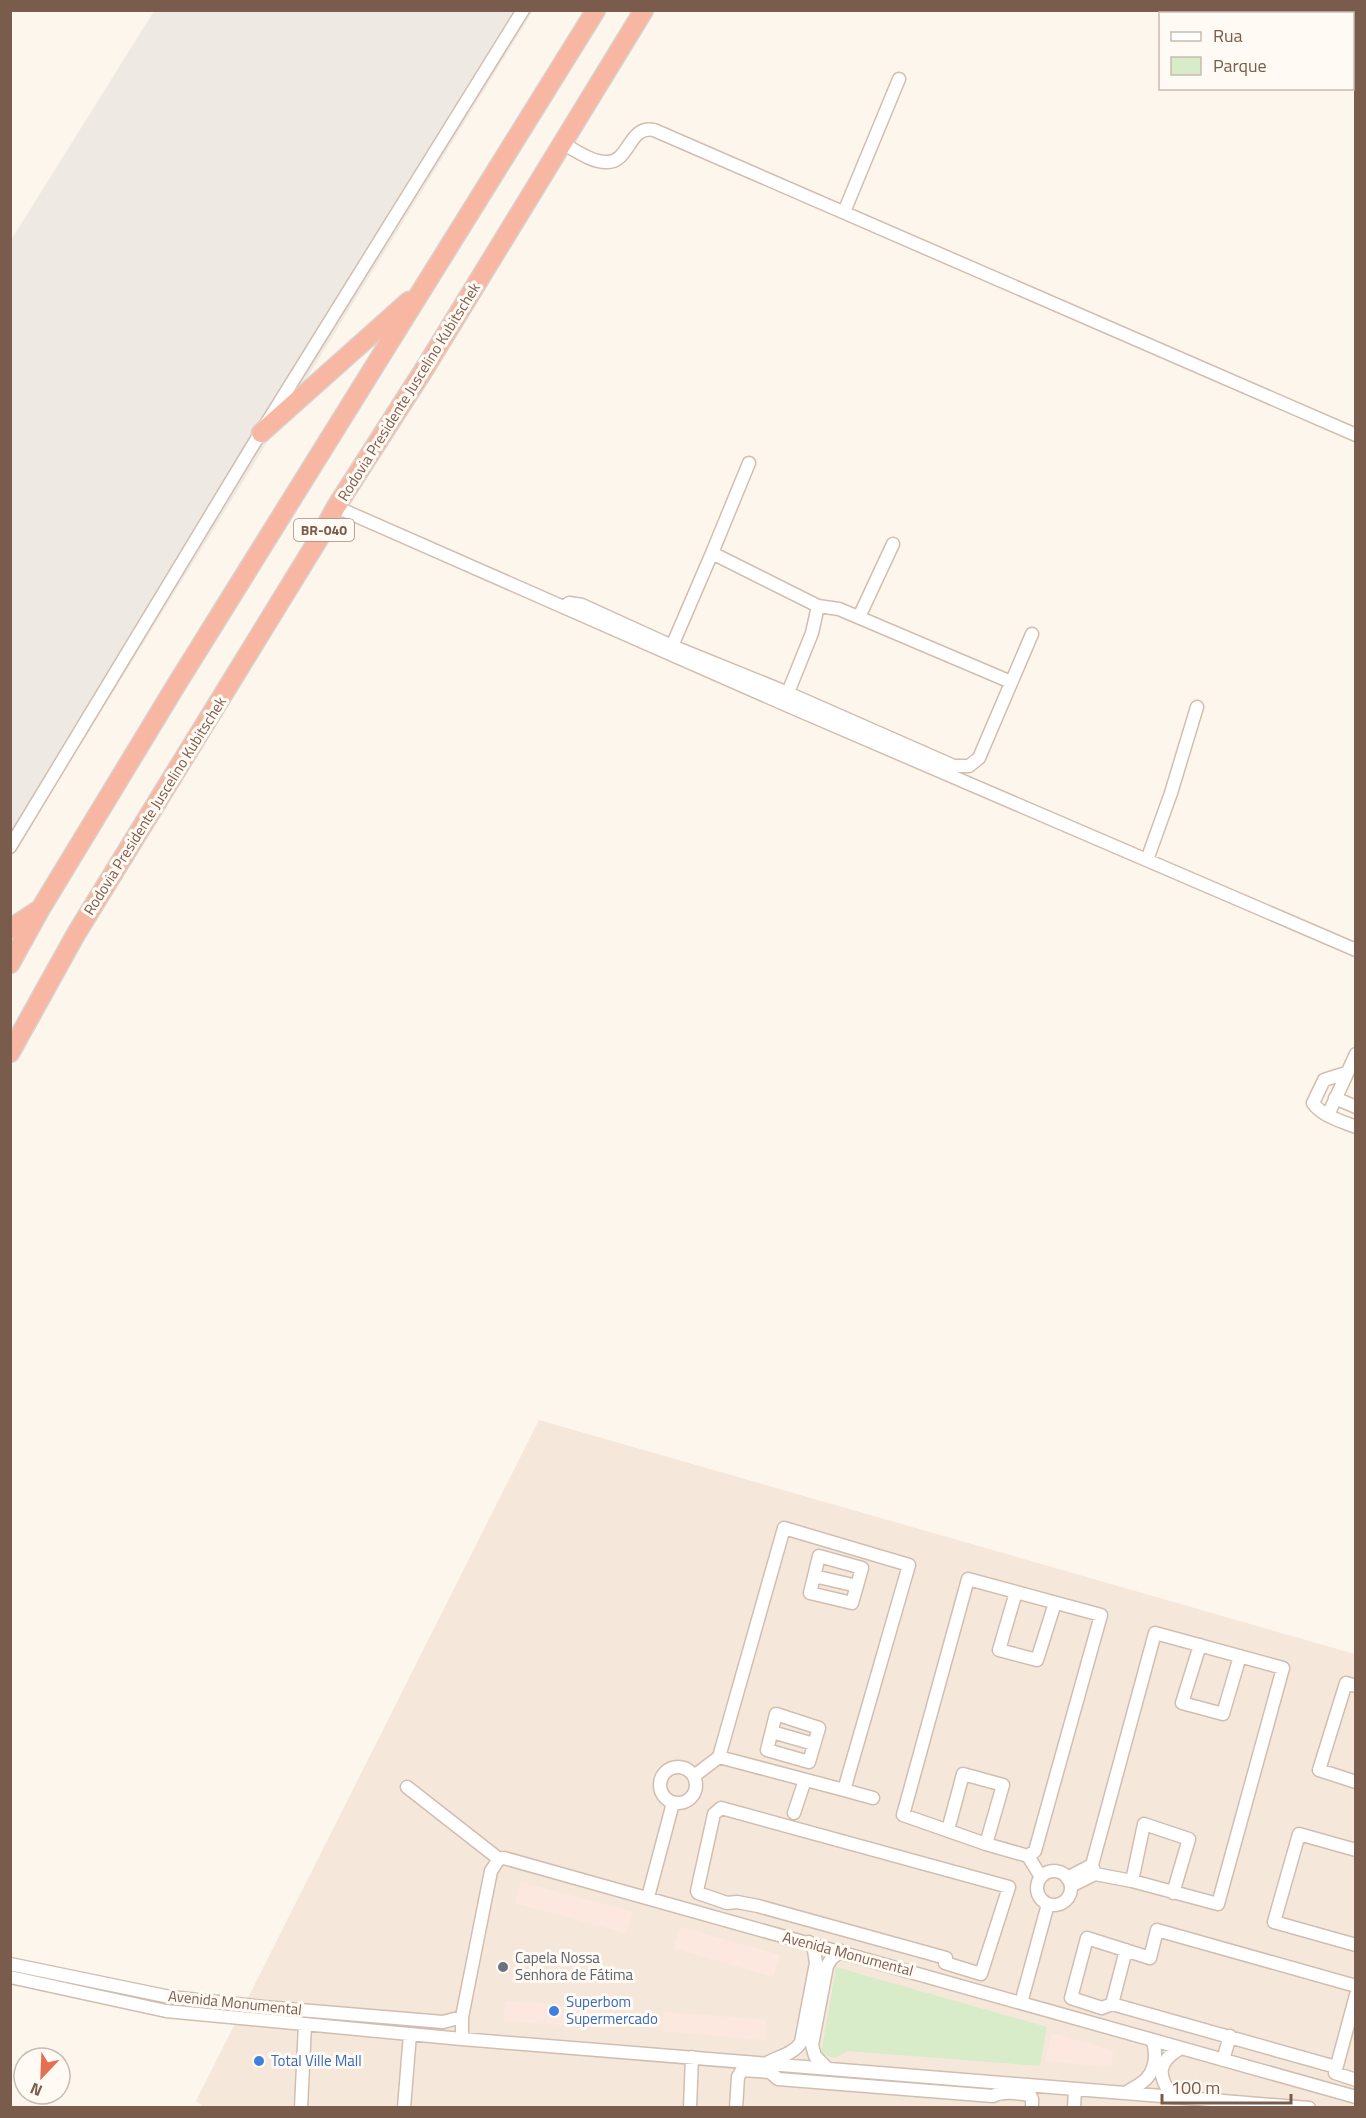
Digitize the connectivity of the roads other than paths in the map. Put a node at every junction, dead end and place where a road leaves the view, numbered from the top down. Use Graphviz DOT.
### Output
graph roads {
  1 [pos="523,10"];
  2 [pos="596,10"];
  3 [pos="644,10"];
  4 [pos="899,79"];
  5 [pos="562,143"];
  6 [pos="844,212"];
  7 [pos="423,288"];
  8 [pos="261,433"];
  9 [pos="1356,435"];
  10 [pos="749,463"];
  11 [pos="336,507"];
  12 [pos="893,544"];
  13 [pos="712,553"];
  14 [pos="818,606"];
  15 [pos="564,607"];
  16 [pos="859,617"];
  17 [pos="1032,634"];
  18 [pos="672,646"];
  19 [pos="1011,682"];
  20 [pos="786,698"];
  21 [pos="1197,707"];
  22 [pos="10,848"];
  23 [pos="1147,860"];
  24 [pos="41,908"];
  25 [pos="10,929"];
  26 [pos="1356,950"];
  27 [pos="10,964"];
  28 [pos="10,1053"];
  29 [pos="1356,1054"];
  30 [pos="1346,1073"];
  31 [pos="1335,1098"];
  32 [pos="1356,1107"];
  33 [pos="1328,1116"];
  34 [pos="1356,1126"];
  35 [pos="846,1547"];
  36 [pos="842,1562"];
  37 [pos="814,1576"];
  38 [pos="856,1586"];
  39 [pos="1016,1592"];
  40 [pos="1055,1603"];
  41 [pos="1200,1645"];
  42 [pos="1240,1656"];
  43 [pos="1356,1686"];
  44 [pos="772,1732"];
  45 [pos="814,1744"];
  46 [pos="788,1756"];
  47 [pos="719,1757"];
  48 [pos="783,1774"];
  49 [pos="694,1776"];
  50 [pos="805,1780"];
  51 [pos="1356,1782"];
  52 [pos="407,1787"];
  53 [pos="844,1790"];
  54 [pos="873,1798"];
  55 [pos="673,1803"];
  56 [pos="794,1813"];
  57 [pos="948,1830"];
  58 [pos="986,1844"];
  59 [pos="1356,1850"];
  60 [pos="1031,1853"];
  61 [pos="499,1859"];
  62 [pos="1094,1869"];
  63 [pos="1045,1875"];
  64 [pos="1132,1881"];
  65 [pos="1069,1882"];
  66 [pos="1173,1893"];
  67 [pos="648,1897"];
  68 [pos="1048,1904"];
  69 [pos="758,1906"];
  70 [pos="751,1927"];
  71 [pos="809,1942"];
  72 [pos="1356,1945"];
  73 [pos="1126,1950"];
  74 [pos="841,1951"];
  75 [pos="10,1964"];
  76 [pos="10,1977"];
  77 [pos="1356,1986"];
  78 [pos="1356,1995"];
  79 [pos="1021,2003"];
  80 [pos="1112,2004"];
  81 [pos="1353,2013"];
  82 [pos="263,2014"];
  83 [pos="353,2015"];
  84 [pos="462,2018"];
  85 [pos="305,2024"];
  86 [pos="352,2028"];
  87 [pos="410,2034"];
  88 [pos="1226,2035"];
  89 [pos="462,2039"];
  90 [pos="1152,2040"];
  91 [pos="1181,2048"];
  92 [pos="692,2057"];
  93 [pos="1219,2059"];
  94 [pos="767,2063"];
  95 [pos="1336,2067"];
  96 [pos="827,2068"];
  97 [pos="882,2073"];
  98 [pos="897,2074"];
  99 [pos="1356,2080"];
  100 [pos="881,2088"];
  101 [pos="896,2090"];
  102 [pos="1075,2090"];
  103 [pos="1126,2093"];
  104 [pos="1172,2096"];
  105 [pos="1356,2097"];
  106 [pos="1267,2106"];
  107 [pos="301,2108"];
  108 [pos="404,2108"];
  109 [pos="690,2108"];
  110 [pos="736,2108"];
  111 [pos="1032,2108"];
  112 [pos="1074,2108"];
  113 [pos="1309,2108"];
  1 -- 8 [label="street"];
  2 -- 7 [label="highway, BR-040"];
  3 -- 5 [label="highway, Rodovia Presidente Juscelino Kubitschek / BR-040"];
  4 -- 6 [label="street"];
  5 -- 6 [label="street"];
  5 -- 11 [label="highway, Rodovia Presidente Juscelino Kubitschek / BR-040"];
  6 -- 9 [label="street"];
  7 -- 8 [label="highway"];
  7 -- 24 [label="highway, BR-040"];
  8 -- 22 [label="street"];
  10 -- 13 [label="street"];
  11 -- 15 [label="street"];
  11 -- 28 [label="highway, Rodovia Presidente Juscelino Kubitschek / BR-040"];
  12 -- 16 [label="street"];
  13 -- 14 [label="street"];
  13 -- 18 [label="street"];
  14 -- 16 [label="street"];
  14 -- 20 [label="street"];
  15 -- 18 [label="street"];
  15 -- 20 [label="street"];
  16 -- 19 [label="street"];
  17 -- 19 [label="street"];
  18 -- 20 [label="street"];
  19 -- 20 [label="street"];
  20 -- 23 [label="street"];
  21 -- 23 [label="street"];
  23 -- 26 [label="street"];
  24 -- 25 [label="highway"];
  24 -- 27 [label="highway, BR-040"];
  29 -- 30 [label="street"];
  30 -- 31 [label="street"];
  30 -- 33 [label="street"];
  31 -- 32 [label="street"];
  31 -- 33 [label="street"];
  33 -- 34 [label="street"];
  35 -- 36 [label="street"];
  35 -- 47 [label="street"];
  35 -- 53 [label="street"];
  36 -- 37 [label="street"];
  36 -- 38 [label="street"];
  37 -- 38 [label="street"];
  37 -- 38 [label="street"];
  39 -- 40 [label="street"];
  39 -- 40 [label="street"];
  39 -- 57 [label="street"];
  40 -- 60 [label="street"];
  41 -- 42 [label="street"];
  41 -- 42 [label="street"];
  41 -- 62 [label="street"];
  42 -- 66 [label="street"];
  43 -- 51 [label="street"];
  44 -- 45 [label="street"];
  44 -- 45 [label="street"];
  44 -- 46 [label="street"];
  45 -- 46 [label="street"];
  46 -- 48 [label="street"];
  47 -- 48 [label="street"];
  47 -- 49 [label="street"];
  48 -- 50 [label="street"];
  49 -- 55 [label="street"];
  49 -- 55 [label="street"];
  50 -- 53 [label="street"];
  50 -- 56 [label="street"];
  52 -- 61 [label="street"];
  53 -- 54 [label="street"];
  55 -- 67 [label="street"];
  57 -- 58 [label="street"];
  57 -- 58 [label="street"];
  58 -- 60 [label="street"];
  59 -- 72 [label="street"];
  60 -- 63 [label="street"];
  61 -- 67 [label="street, Avenida Monumental"];
  61 -- 84 [label="street"];
  62 -- 64 [label="street"];
  62 -- 65 [label="street"];
  63 -- 65 [label="street"];
  63 -- 68 [label="street"];
  64 -- 66 [label="street"];
  64 -- 66 [label="street"];
  65 -- 68 [label="street"];
  67 -- 70 [label="street, Avenida Monumental"];
  68 -- 79 [label="street"];
  69 -- 69 [label="street"];
  69 -- 70 [label="street"];
  70 -- 71 [label="street, Avenida Monumental"];
  71 -- 74 [label="street, Avenida Monumental"];
  71 -- 94 [label="street"];
  73 -- 77 [label="street"];
  73 -- 80 [label="street"];
  73 -- 80 [label="street"];
  74 -- 79 [label="street, Avenida Monumental"];
  74 -- 96 [label="street"];
  75 -- 82 [label="street, Avenida Monumental"];
  76 -- 82 [label="street, Avenida Monumental"];
  78 -- 81 [label="street"];
  79 -- 90 [label="street, Avenida Monumental"];
  80 -- 88 [label="street"];
  81 -- 95 [label="street"];
  82 -- 83 [label="street, Avenida Monumental"];
  82 -- 85 [label="street, Avenida Monumental"];
  83 -- 84 [label="street, Avenida Monumental"];
  83 -- 86 [label="street"];
  84 -- 89 [label="street"];
  85 -- 86 [label="street, Avenida Monumental"];
  85 -- 107 [label="street"];
  86 -- 87 [label="street, Avenida Monumental"];
  87 -- 89 [label="street, Avenida Monumental"];
  87 -- 108 [label="street"];
  88 -- 93 [label="street"];
  88 -- 95 [label="street"];
  89 -- 92 [label="street, Avenida Monumental"];
  90 -- 91 [label="street, Avenida Monumental"];
  90 -- 103 [label="street"];
  91 -- 93 [label="street, Avenida Monumental"];
  91 -- 104 [label="street"];
  92 -- 94 [label="street, Avenida Monumental"];
  92 -- 109 [label="street"];
  93 -- 105 [label="street, Avenida Monumental"];
  94 -- 96 [label="street, Avenida Monumental"];
  95 -- 99 [label="street"];
  96 -- 97 [label="street, Avenida Monumental"];
  97 -- 98 [label="street, Avenida Monumental"];
  97 -- 100 [label="street"];
  98 -- 101 [label="street"];
  98 -- 102 [label="street, Avenida Monumental"];
  100 -- 101 [label="street"];
  100 -- 110 [label="street"];
  101 -- 111 [label="street"];
  102 -- 103 [label="street, Avenida Monumental"];
  102 -- 112 [label="street"];
  103 -- 104 [label="street, Avenida Monumental"];
  104 -- 106 [label="street, Avenida Monumental"];
  106 -- 113 [label="street, Avenida Monumental"];
}
